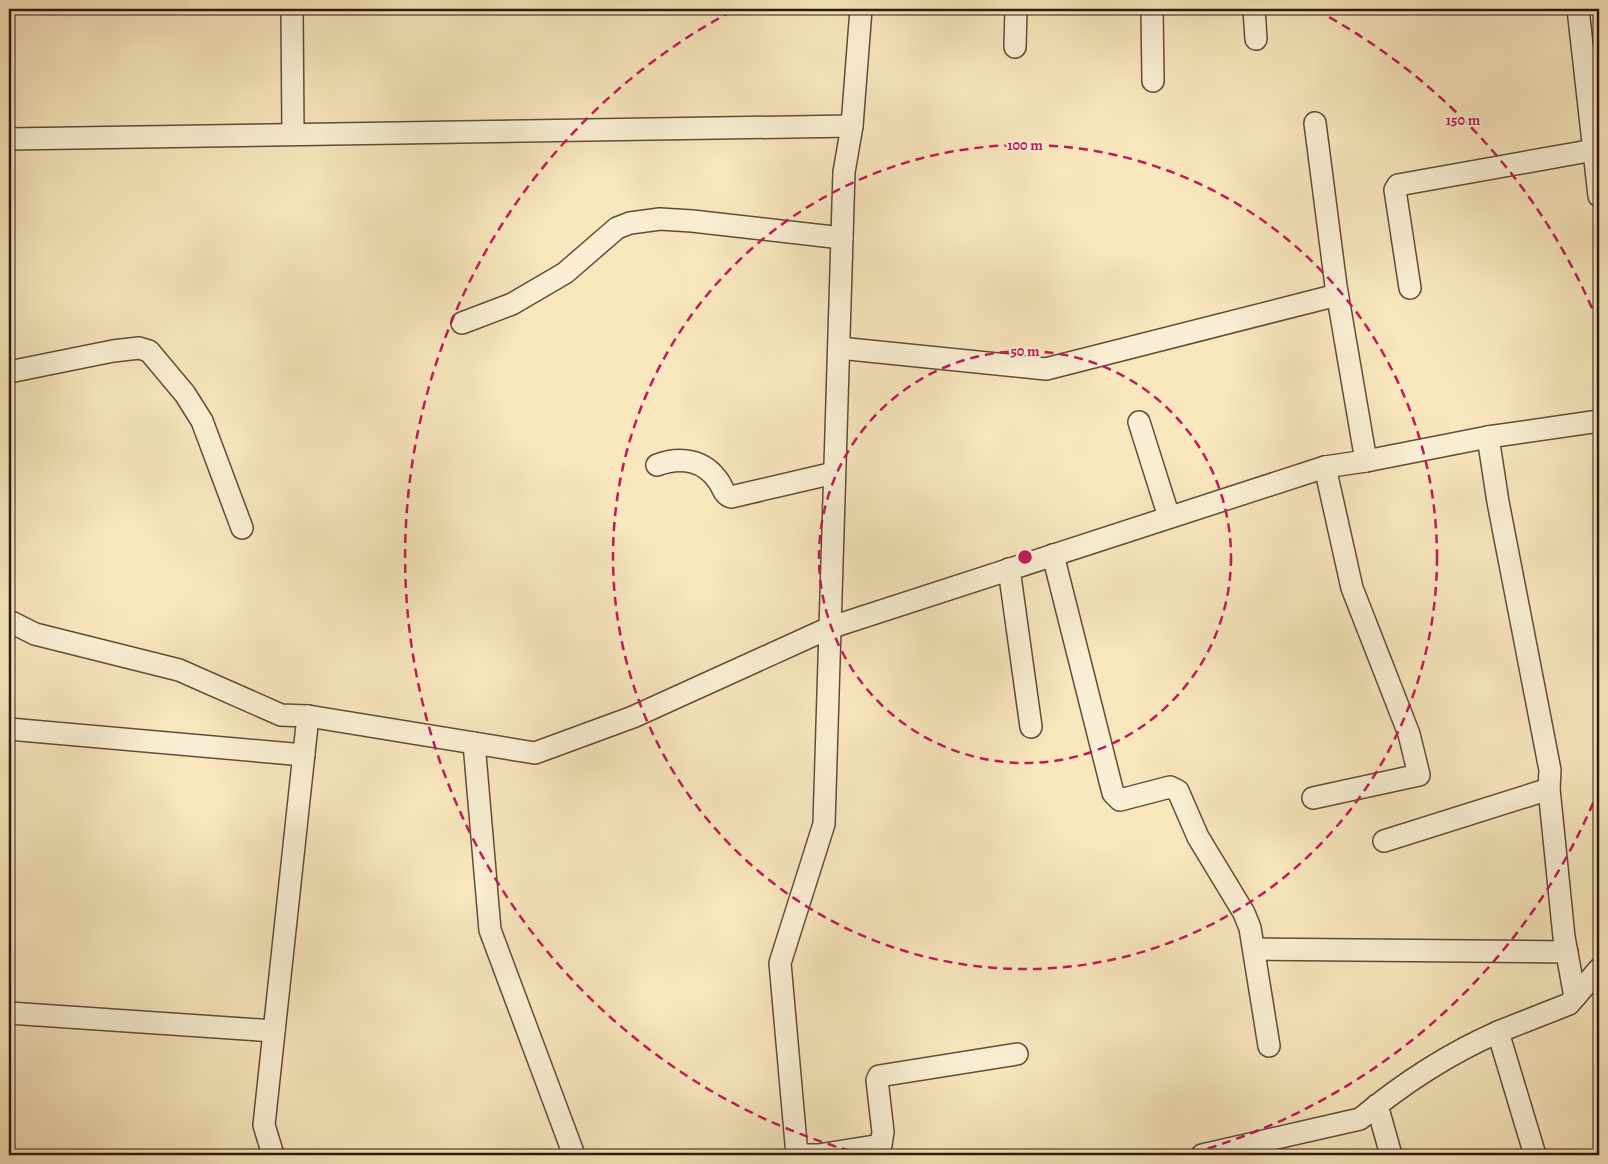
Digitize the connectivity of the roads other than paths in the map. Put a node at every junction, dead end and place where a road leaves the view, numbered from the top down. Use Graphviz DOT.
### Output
graph roads {
  1 [pos="292,9"];
  2 [pos="861,9"];
  3 [pos="1016,9"];
  4 [pos="1152,9"];
  5 [pos="1254,9"];
  6 [pos="1578,9"];
  7 [pos="1256,39"];
  8 [pos="1015,47"];
  9 [pos="1153,81"];
  10 [pos="1315,123"];
  11 [pos="852,126"];
  12 [pos="293,134"];
  13 [pos="9,139"];
  14 [pos="1594,150"];
  15 [pos="1599,196"];
  16 [pos="842,238"];
  17 [pos="1410,288"];
  18 [pos="1338,295"];
  19 [pos="462,323"];
  20 [pos="838,348"];
  21 [pos="9,372"];
  22 [pos="1599,421"];
  23 [pos="1139,422"];
  24 [pos="1488,437"];
  25 [pos="1366,461"];
  26 [pos="657,465"];
  27 [pos="1325,466"];
  28 [pos="834,473"];
  29 [pos="1169,517"];
  30 [pos="242,528"];
  31 [pos="1053,555"];
  32 [pos="1009,570"];
  33 [pos="9,620"];
  34 [pos="829,628"];
  35 [pos="308,716"];
  36 [pos="1031,727"];
  37 [pos="9,729"];
  38 [pos="474,743"];
  39 [pos="304,755"];
  40 [pos="1549,789"];
  41 [pos="1312,798"];
  42 [pos="1384,841"];
  43 [pos="1255,949"];
  44 [pos="1567,952"];
  45 [pos="1599,969"];
  46 [pos="1575,997"];
  47 [pos="9,1013"];
  48 [pos="274,1031"];
  49 [pos="1498,1032"];
  50 [pos="1269,1046"];
  51 [pos="1017,1054"];
  52 [pos="1377,1105"];
  53 [pos="273,1155"];
  54 [pos="574,1155"];
  55 [pos="797,1155"];
  56 [pos="1202,1155"];
  57 [pos="1391,1155"];
  58 [pos="1535,1155"];
  1 -- 12 [label="street"];
  2 -- 11 [label="street"];
  3 -- 8 [label="street"];
  4 -- 9 [label="street"];
  5 -- 7 [label="street"];
  6 -- 14 [label="street"];
  10 -- 18 [label="street"];
  11 -- 12 [label="street"];
  11 -- 16 [label="street"];
  12 -- 13 [label="street"];
  14 -- 15 [label="street"];
  14 -- 17 [label="street"];
  16 -- 19 [label="street"];
  16 -- 20 [label="street"];
  18 -- 20 [label="street"];
  18 -- 25 [label="street"];
  20 -- 28 [label="street"];
  21 -- 30 [label="street"];
  22 -- 24 [label="street"];
  23 -- 29 [label="street"];
  24 -- 25 [label="street"];
  24 -- 40 [label="street"];
  25 -- 27 [label="street"];
  26 -- 28 [label="street"];
  27 -- 29 [label="street"];
  27 -- 41 [label="street"];
  28 -- 34 [label="street"];
  29 -- 31 [label="street"];
  31 -- 32 [label="street"];
  31 -- 43 [label="street"];
  32 -- 34 [label="street"];
  32 -- 36 [label="street"];
  33 -- 35 [label="street"];
  34 -- 38 [label="street"];
  34 -- 55 [label="street"];
  35 -- 38 [label="street"];
  35 -- 39 [label="street"];
  37 -- 39 [label="street"];
  38 -- 54 [label="street"];
  39 -- 48 [label="street"];
  40 -- 42 [label="street"];
  40 -- 44 [label="street"];
  43 -- 44 [label="street"];
  43 -- 50 [label="street"];
  44 -- 46 [label="street"];
  45 -- 46 [label="street"];
  46 -- 49 [label="street"];
  47 -- 48 [label="street"];
  48 -- 53 [label="street"];
  49 -- 52 [label="street"];
  49 -- 58 [label="street"];
  51 -- 55 [label="street"];
  52 -- 56 [label="street"];
  52 -- 57 [label="street"];
}
